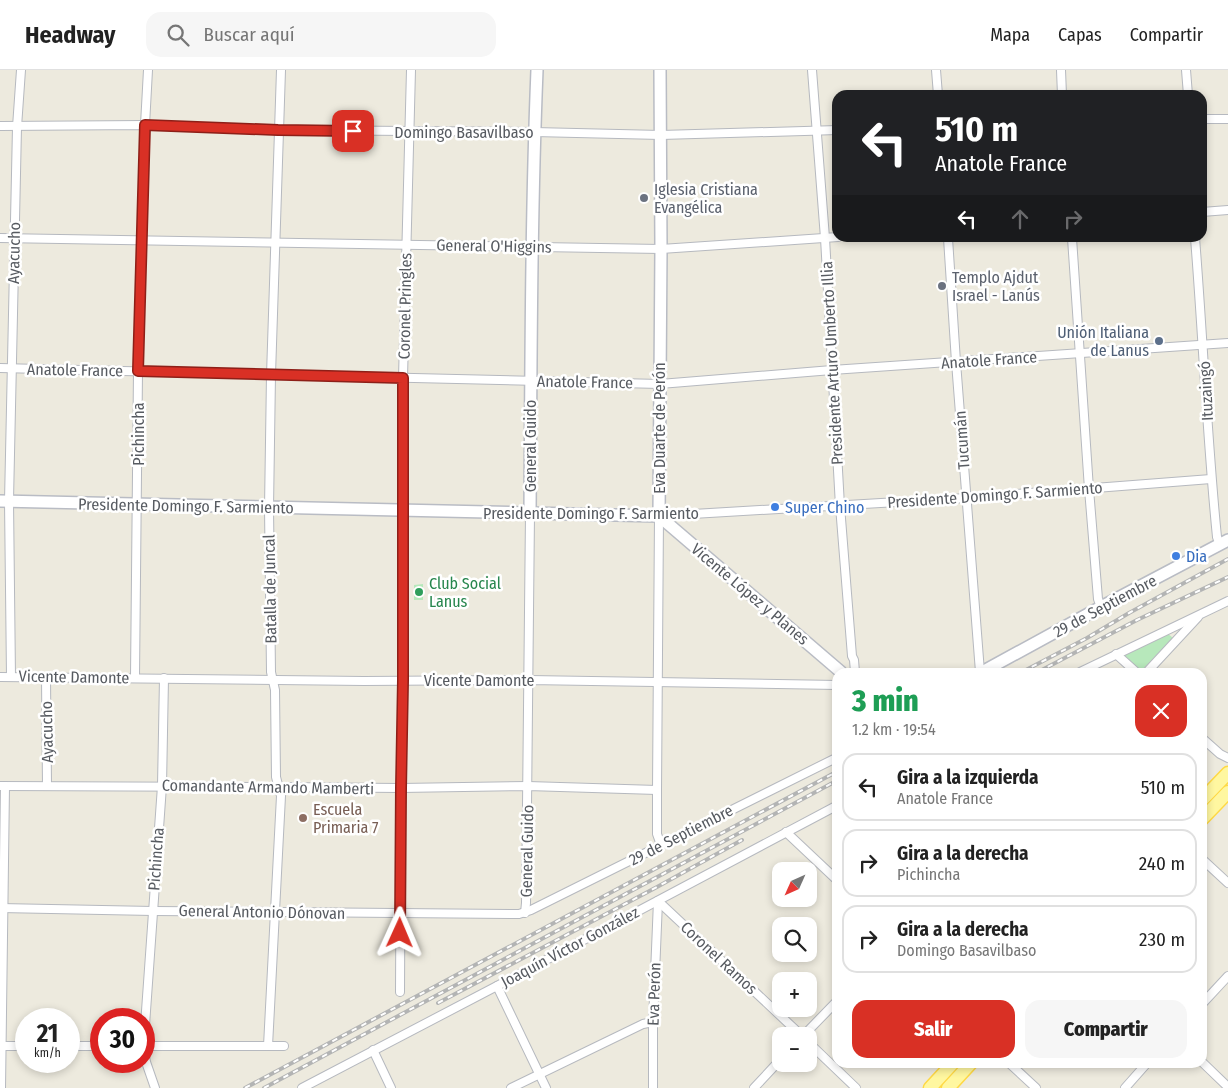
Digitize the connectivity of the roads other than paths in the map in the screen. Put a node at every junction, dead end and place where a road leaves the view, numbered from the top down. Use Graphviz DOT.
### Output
graph roads {
  1 [pos="21,70"];
  2 [pos="148,70"];
  3 [pos="280,70"];
  4 [pos="411,70"];
  5 [pos="537,70"];
  6 [pos="660,70"];
  7 [pos="812,70"];
  8 [pos="936,70"];
  9 [pos="1061,70"];
  10 [pos="1186,70"];
  11 [pos="938,90"];
  12 [pos="1062,90"];
  13 [pos="1188,90"];
  14 [pos="1228,119"];
  15 [pos="1207,120"];
  16 [pos="145,125"];
  17 [pos="0,126"];
  18 [pos="17,127"];
  19 [pos="278,130"];
  20 [pos="816,130"];
  21 [pos="832,130"];
  22 [pos="409,132"];
  23 [pos="534,132"];
  24 [pos="661,136"];
  25 [pos="1228,210"];
  26 [pos="1207,212"];
  27 [pos="832,237"];
  28 [pos="0,238"];
  29 [pos="15,238"];
  30 [pos="825,238"];
  31 [pos="142,240"];
  32 [pos="275,242"];
  33 [pos="948,242"];
  34 [pos="1072,242"];
  35 [pos="1195,242"];
  36 [pos="406,244"];
  37 [pos="533,246"];
  38 [pos="661,248"];
  39 [pos="1228,343"];
  40 [pos="1203,345"];
  41 [pos="1080,353"];
  42 [pos="956,362"];
  43 [pos="0,368"];
  44 [pos="12,368"];
  45 [pos="832,370"];
  46 [pos="138,371"];
  47 [pos="272,375"];
  48 [pos="403,378"];
  49 [pos="531,381"];
  50 [pos="660,384"];
  51 [pos="1211,479"];
  52 [pos="1089,489"];
  53 [pos="966,498"];
  54 [pos="5,501"];
  55 [pos="138,505"];
  56 [pos="840,506"];
  57 [pos="269,508"];
  58 [pos="403,511"];
  59 [pos="530,514"];
  60 [pos="658,516"];
  61 [pos="1224,542"];
  62 [pos="1228,601"];
  63 [pos="1101,607"];
  64 [pos="1202,614"];
  65 [pos="1116,654"];
  66 [pos="852,656"];
  67 [pos="833,668"];
  68 [pos="850,668"];
  69 [pos="855,668"];
  70 [pos="981,668"];
  71 [pos="988,668"];
  72 [pos="1088,668"];
  73 [pos="1132,668"];
  74 [pos="1150,668"];
  75 [pos="0,676"];
  76 [pos="11,677"];
  77 [pos="46,678"];
  78 [pos="135,678"];
  79 [pos="164,678"];
  80 [pos="273,680"];
  81 [pos="403,680"];
  82 [pos="529,680"];
  83 [pos="657,681"];
  84 [pos="832,685"];
  85 [pos="1207,742"];
  86 [pos="1228,758"];
  87 [pos="832,760"];
  88 [pos="1228,773"];
  89 [pos="2,786"];
  90 [pos="47,786"];
  91 [pos="162,786"];
  92 [pos="528,786"];
  93 [pos="278,787"];
  94 [pos="401,788"];
  95 [pos="657,790"];
  96 [pos="1228,792"];
  97 [pos="1207,795"];
  98 [pos="832,808"];
  99 [pos="1207,814"];
  100 [pos="786,832"];
  101 [pos="661,845"];
  102 [pos="1207,863"];
  103 [pos="832,875"];
  104 [pos="1228,882"];
  105 [pos="658,901"];
  106 [pos="1,908"];
  107 [pos="153,911"];
  108 [pos="274,912"];
  109 [pos="401,913"];
  110 [pos="525,913"];
  111 [pos="1228,976"];
  112 [pos="497,986"];
  113 [pos="400,992"];
  114 [pos="1207,999"];
  115 [pos="832,1006"];
  116 [pos="146,1008"];
  117 [pos="653,1022"];
  118 [pos="792,1027"];
  119 [pos="811,1027"];
  120 [pos="1,1046"];
  121 [pos="15,1046"];
  122 [pos="155,1046"];
  123 [pos="268,1046"];
  124 [pos="284,1046"];
  125 [pos="373,1050"];
  126 [pos="817,1051"];
  127 [pos="832,1065"];
  128 [pos="1207,1067"];
  129 [pos="835,1068"];
  130 [pos="948,1068"];
  131 [pos="966,1068"];
  132 [pos="1014,1068"];
  133 [pos="1143,1068"];
  134 [pos="772,1069"];
  135 [pos="150,1073"];
  136 [pos="540,1074"];
  137 [pos="1228,1087"];
  138 [pos="1,1088"];
  139 [pos="155,1088"];
  140 [pos="302,1088"];
  141 [pos="392,1088"];
  142 [pos="511,1088"];
  143 [pos="546,1088"];
  144 [pos="653,1088"];
  145 [pos="754,1088"];
  146 [pos="856,1088"];
  147 [pos="930,1088"];
  148 [pos="948,1088"];
  149 [pos="1036,1088"];
  150 [pos="1125,1088"];
  1 -- 18 [label="street, Ayacucho"];
  2 -- 16 [label="street, Pichincha"];
  3 -- 19 [label="street, Batalla de Juncal"];
  4 -- 22 [label="street, Coronel Pringles"];
  5 -- 23 [label="main road, General Guido"];
  6 -- 24 [label="main road, Eva Duarte de Perón"];
  7 -- 20 [label="street, Presidente Arturo Umberto Illia"];
  8 -- 11 [label="street"];
  9 -- 12 [label="street"];
  10 -- 13 [label="street"];
  14 -- 15 [label="street"];
  16 -- 18 [label="street, Domingo Basavilbaso"];
  16 -- 19 [label="street, Domingo Basavilbaso"];
  16 -- 31 [label="street, Pichincha"];
  17 -- 18 [label="street, Domingo Basavilbaso"];
  18 -- 29 [label="street, Ayacucho"];
  19 -- 22 [label="street, Domingo Basavilbaso"];
  19 -- 32 [label="street, Batalla de Juncal"];
  20 -- 21 [label="street, Domingo Basavilbaso"];
  20 -- 24 [label="street, Domingo Basavilbaso"];
  20 -- 30 [label="street, Presidente Arturo Umberto Illia"];
  22 -- 23 [label="street, Domingo Basavilbaso"];
  22 -- 36 [label="street, Coronel Pringles"];
  23 -- 24 [label="street, Domingo Basavilbaso"];
  23 -- 37 [label="main road, General Guido"];
  24 -- 38 [label="main road, Eva Duarte de Perón"];
  25 -- 26 [label="street"];
  27 -- 30 [label="street, General O'Higgins"];
  28 -- 29 [label="street, General O'Higgins"];
  29 -- 31 [label="street, General O'Higgins"];
  29 -- 44 [label="street, Ayacucho"];
  30 -- 38 [label="street, General O'Higgins"];
  30 -- 45 [label="street, Presidente Arturo Umberto Illia"];
  31 -- 32 [label="street, General O'Higgins"];
  31 -- 46 [label="street, Pichincha"];
  32 -- 36 [label="street, General O'Higgins"];
  32 -- 47 [label="street, Batalla de Juncal"];
  33 -- 42 [label="street, Tucumán"];
  34 -- 41 [label="street"];
  35 -- 40 [label="street, Ituzaingó"];
  36 -- 37 [label="street, General O'Higgins"];
  36 -- 48 [label="street, Coronel Pringles"];
  37 -- 38 [label="street, General O'Higgins"];
  37 -- 49 [label="main road, General Guido"];
  38 -- 50 [label="main road, Eva Duarte de Perón"];
  39 -- 40 [label="street, Anatole France"];
  40 -- 41 [label="street, Anatole France"];
  40 -- 51 [label="street, Ituzaingó"];
  41 -- 42 [label="street, Anatole France"];
  41 -- 52 [label="street"];
  42 -- 45 [label="street, Anatole France"];
  42 -- 53 [label="street, Tucumán"];
  43 -- 44 [label="street, Anatole France"];
  44 -- 46 [label="street, Anatole France"];
  44 -- 54 [label="street, Ayacucho"];
  45 -- 50 [label="street, Anatole France"];
  45 -- 56 [label="street, Presidente Arturo Umberto Illia"];
  46 -- 47 [label="street, Anatole France"];
  46 -- 55 [label="street, Pichincha"];
  47 -- 48 [label="street, Anatole France"];
  47 -- 57 [label="street, Batalla de Juncal"];
  48 -- 49 [label="street, Anatole France"];
  48 -- 58 [label="street, Coronel Pringles"];
  49 -- 50 [label="street, Anatole France"];
  49 -- 59 [label="main road, General Guido"];
  50 -- 60 [label="main road, Eva Duarte de Perón"];
  51 -- 52 [label="street, Presidente Domingo F. Sarmiento"];
  51 -- 61 [label="street, Ituzaingó"];
  52 -- 53 [label="street, Presidente Domingo F. Sarmiento"];
  52 -- 63 [label="street"];
  53 -- 56 [label="street, Presidente Domingo F. Sarmiento"];
  53 -- 70 [label="street, Tucumán"];
  54 -- 55 [label="main road, Presidente Domingo F. Sarmiento"];
  54 -- 76 [label="street, Ayacucho"];
  55 -- 57 [label="main road, Presidente Domingo F. Sarmiento"];
  55 -- 78 [label="street, Pichincha"];
  56 -- 60 [label="street, Presidente Domingo F. Sarmiento"];
  56 -- 66 [label="street, Presidente Arturo Umberto Illia"];
  57 -- 58 [label="main road, Presidente Domingo F. Sarmiento"];
  57 -- 80 [label="street, Batalla de Juncal"];
  58 -- 59 [label="main road, Presidente Domingo F. Sarmiento"];
  58 -- 81 [label="street, Coronel Pringles"];
  59 -- 60 [label="main road, Presidente Domingo F. Sarmiento"];
  59 -- 82 [label="street, General Guido"];
  60 -- 67 [label="main road, Vicente López y Planes"];
  60 -- 83 [label="street, Eva Duarte de Perón"];
  61 -- 63 [label="main road, 29 de Septiembre"];
  62 -- 64 [label="street"];
  63 -- 71 [label="main road, 29 de Septiembre"];
  64 -- 65 [label="street"];
  64 -- 74 [label="street"];
  65 -- 72 [label="street"];
  65 -- 73 [label="street"];
  66 -- 68 [label="street, Presidente Arturo Umberto Illia"];
  66 -- 69 [label="street, Presidente Arturo Umberto Illia"];
  75 -- 76 [label="street, Vicente Damonte"];
  76 -- 77 [label="street, Vicente Damonte"];
  77 -- 78 [label="street, Vicente Damonte"];
  77 -- 90 [label="street, Ayacucho"];
  78 -- 79 [label="street, Vicente Damonte"];
  79 -- 80 [label="street, Vicente Damonte"];
  79 -- 91 [label="street, Pichincha"];
  80 -- 81 [label="street, Vicente Damonte"];
  80 -- 93 [label="street, Batalla de Juncal"];
  81 -- 82 [label="street, Vicente Damonte"];
  81 -- 94 [label="street, Coronel Pringles"];
  82 -- 83 [label="street, Vicente Damonte"];
  82 -- 92 [label="street, General Guido"];
  83 -- 84 [label="street, Vicente Damonte"];
  83 -- 95 [label="street, Eva Duarte de Perón"];
  85 -- 86 [label="street"];
  87 -- 101 [label="street, 29 de Septiembre"];
  88 -- 97 [label="main road"];
  89 -- 90 [label="street, Comandante Armando Mamberti"];
  89 -- 106 [label="street"];
  90 -- 91 [label="street, Comandante Armando Mamberti"];
  91 -- 93 [label="street, Comandante Armando Mamberti"];
  91 -- 107 [label="street, Pichincha"];
  92 -- 94 [label="street, Comandante Armando Mamberti"];
  92 -- 95 [label="street, Comandante Armando Mamberti"];
  92 -- 110 [label="street, General Guido"];
  93 -- 94 [label="street, Comandante Armando Mamberti"];
  93 -- 108 [label="street, Batalla de Juncal"];
  94 -- 109 [label="street, Coronel Pringles"];
  95 -- 101 [label="street, Eva Duarte de Perón"];
  96 -- 99 [label="main road"];
  98 -- 100 [label="street, Joaquín Víctor González"];
  100 -- 103 [label="street"];
  100 -- 105 [label="street, Joaquín Víctor González"];
  101 -- 110 [label="street, 29 de Septiembre"];
  102 -- 104 [label="street"];
  105 -- 112 [label="street, Joaquín Víctor González"];
  105 -- 117 [label="street, Eva Perón"];
  105 -- 118 [label="street, Coronel Ramos"];
  106 -- 107 [label="street, General Antonio Dónovan"];
  106 -- 120 [label="street"];
  107 -- 108 [label="street, General Antonio Dónovan"];
  107 -- 116 [label="street, Pichincha"];
  108 -- 109 [label="street, General Antonio Dónovan"];
  108 -- 123 [label="street, Batalla de Juncal"];
  109 -- 110 [label="street, General Antonio Dónovan"];
  109 -- 113 [label="street, Coronel Pringles"];
  111 -- 114 [label="street"];
  112 -- 125 [label="street, Joaquín Víctor González"];
  112 -- 136 [label="street"];
  115 -- 119 [label="street"];
  117 -- 136 [label="street"];
  117 -- 144 [label="street, Eva Perón"];
  120 -- 121 [label="street"];
  120 -- 138 [label="street"];
  122 -- 123 [label="street"];
  123 -- 124 [label="street"];
  125 -- 140 [label="street, Joaquín Víctor González"];
  125 -- 141 [label="street"];
  126 -- 127 [label="street"];
  128 -- 137 [label="street"];
  129 -- 146 [label="street"];
  130 -- 147 [label="main road"];
  131 -- 148 [label="main road"];
  132 -- 149 [label="street"];
  133 -- 150 [label="street"];
  134 -- 145 [label="street"];
  135 -- 139 [label="street"];
  136 -- 142 [label="street"];
  136 -- 143 [label="street"];
}
